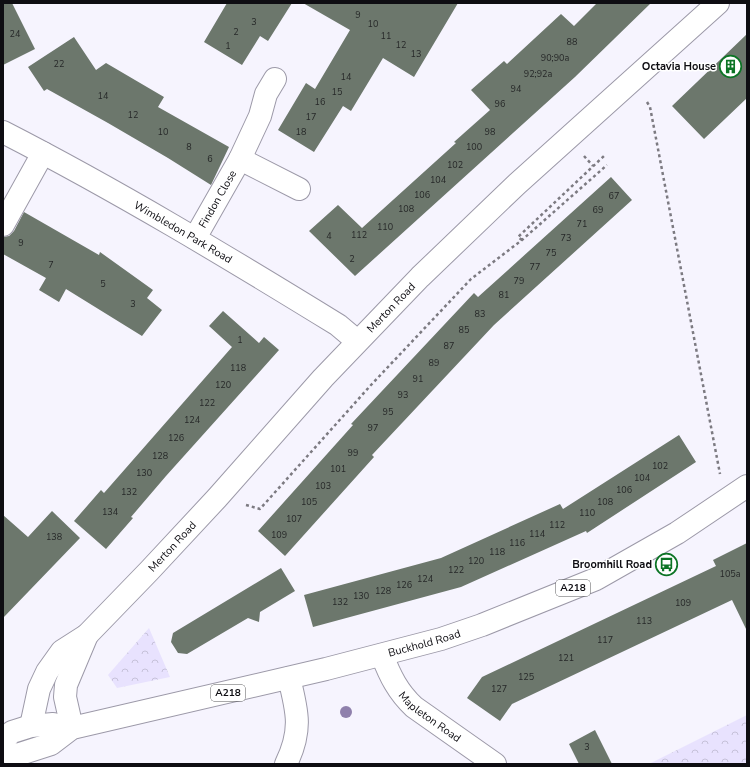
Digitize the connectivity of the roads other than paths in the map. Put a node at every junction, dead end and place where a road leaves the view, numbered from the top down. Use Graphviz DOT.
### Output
graph roads {
  1 [pos="718,3"];
  2 [pos="275,79"];
  3 [pos="3,132"];
  4 [pos="43,153"];
  5 [pos="240,160"];
  6 [pos="299,189"];
  7 [pos="3,225"];
  8 [pos="195,238"];
  9 [pos="358,341"];
  10 [pos="747,486"];
  11 [pos="87,635"];
  12 [pos="382,655"];
  13 [pos="288,678"];
  14 [pos="31,726"];
  15 [pos="72,728"];
  16 [pos="3,740"];
  17 [pos="3,751"];
  18 [pos="286,764"];
  19 [pos="495,764"];
  1 -- 9 [label="street, Merton Road"];
  2 -- 5 [label="street, Findon Close"];
  3 -- 4 [label="street, Wimbledon Park Road"];
  4 -- 7 [label="street"];
  4 -- 8 [label="street, Wimbledon Park Road"];
  5 -- 6 [label="street, Findon Close"];
  5 -- 8 [label="street, Findon Close"];
  8 -- 9 [label="street, Wimbledon Park Road"];
  9 -- 11 [label="street, Merton Road"];
  10 -- 12 [label="street, Buckhold Road / A218"];
  11 -- 14 [label="street, Merton Road"];
  11 -- 15 [label="street, Merton Road"];
  12 -- 13 [label="street, Buckhold Road / A218"];
  12 -- 19 [label="street, Mapleton Road"];
  13 -- 15 [label="street, Buckhold Road / A218"];
  13 -- 18 [label="street"];
  14 -- 15 [label="street, A218"];
  14 -- 16 [label="street, A218"];
  15 -- 17 [label="street, A218"];
}
